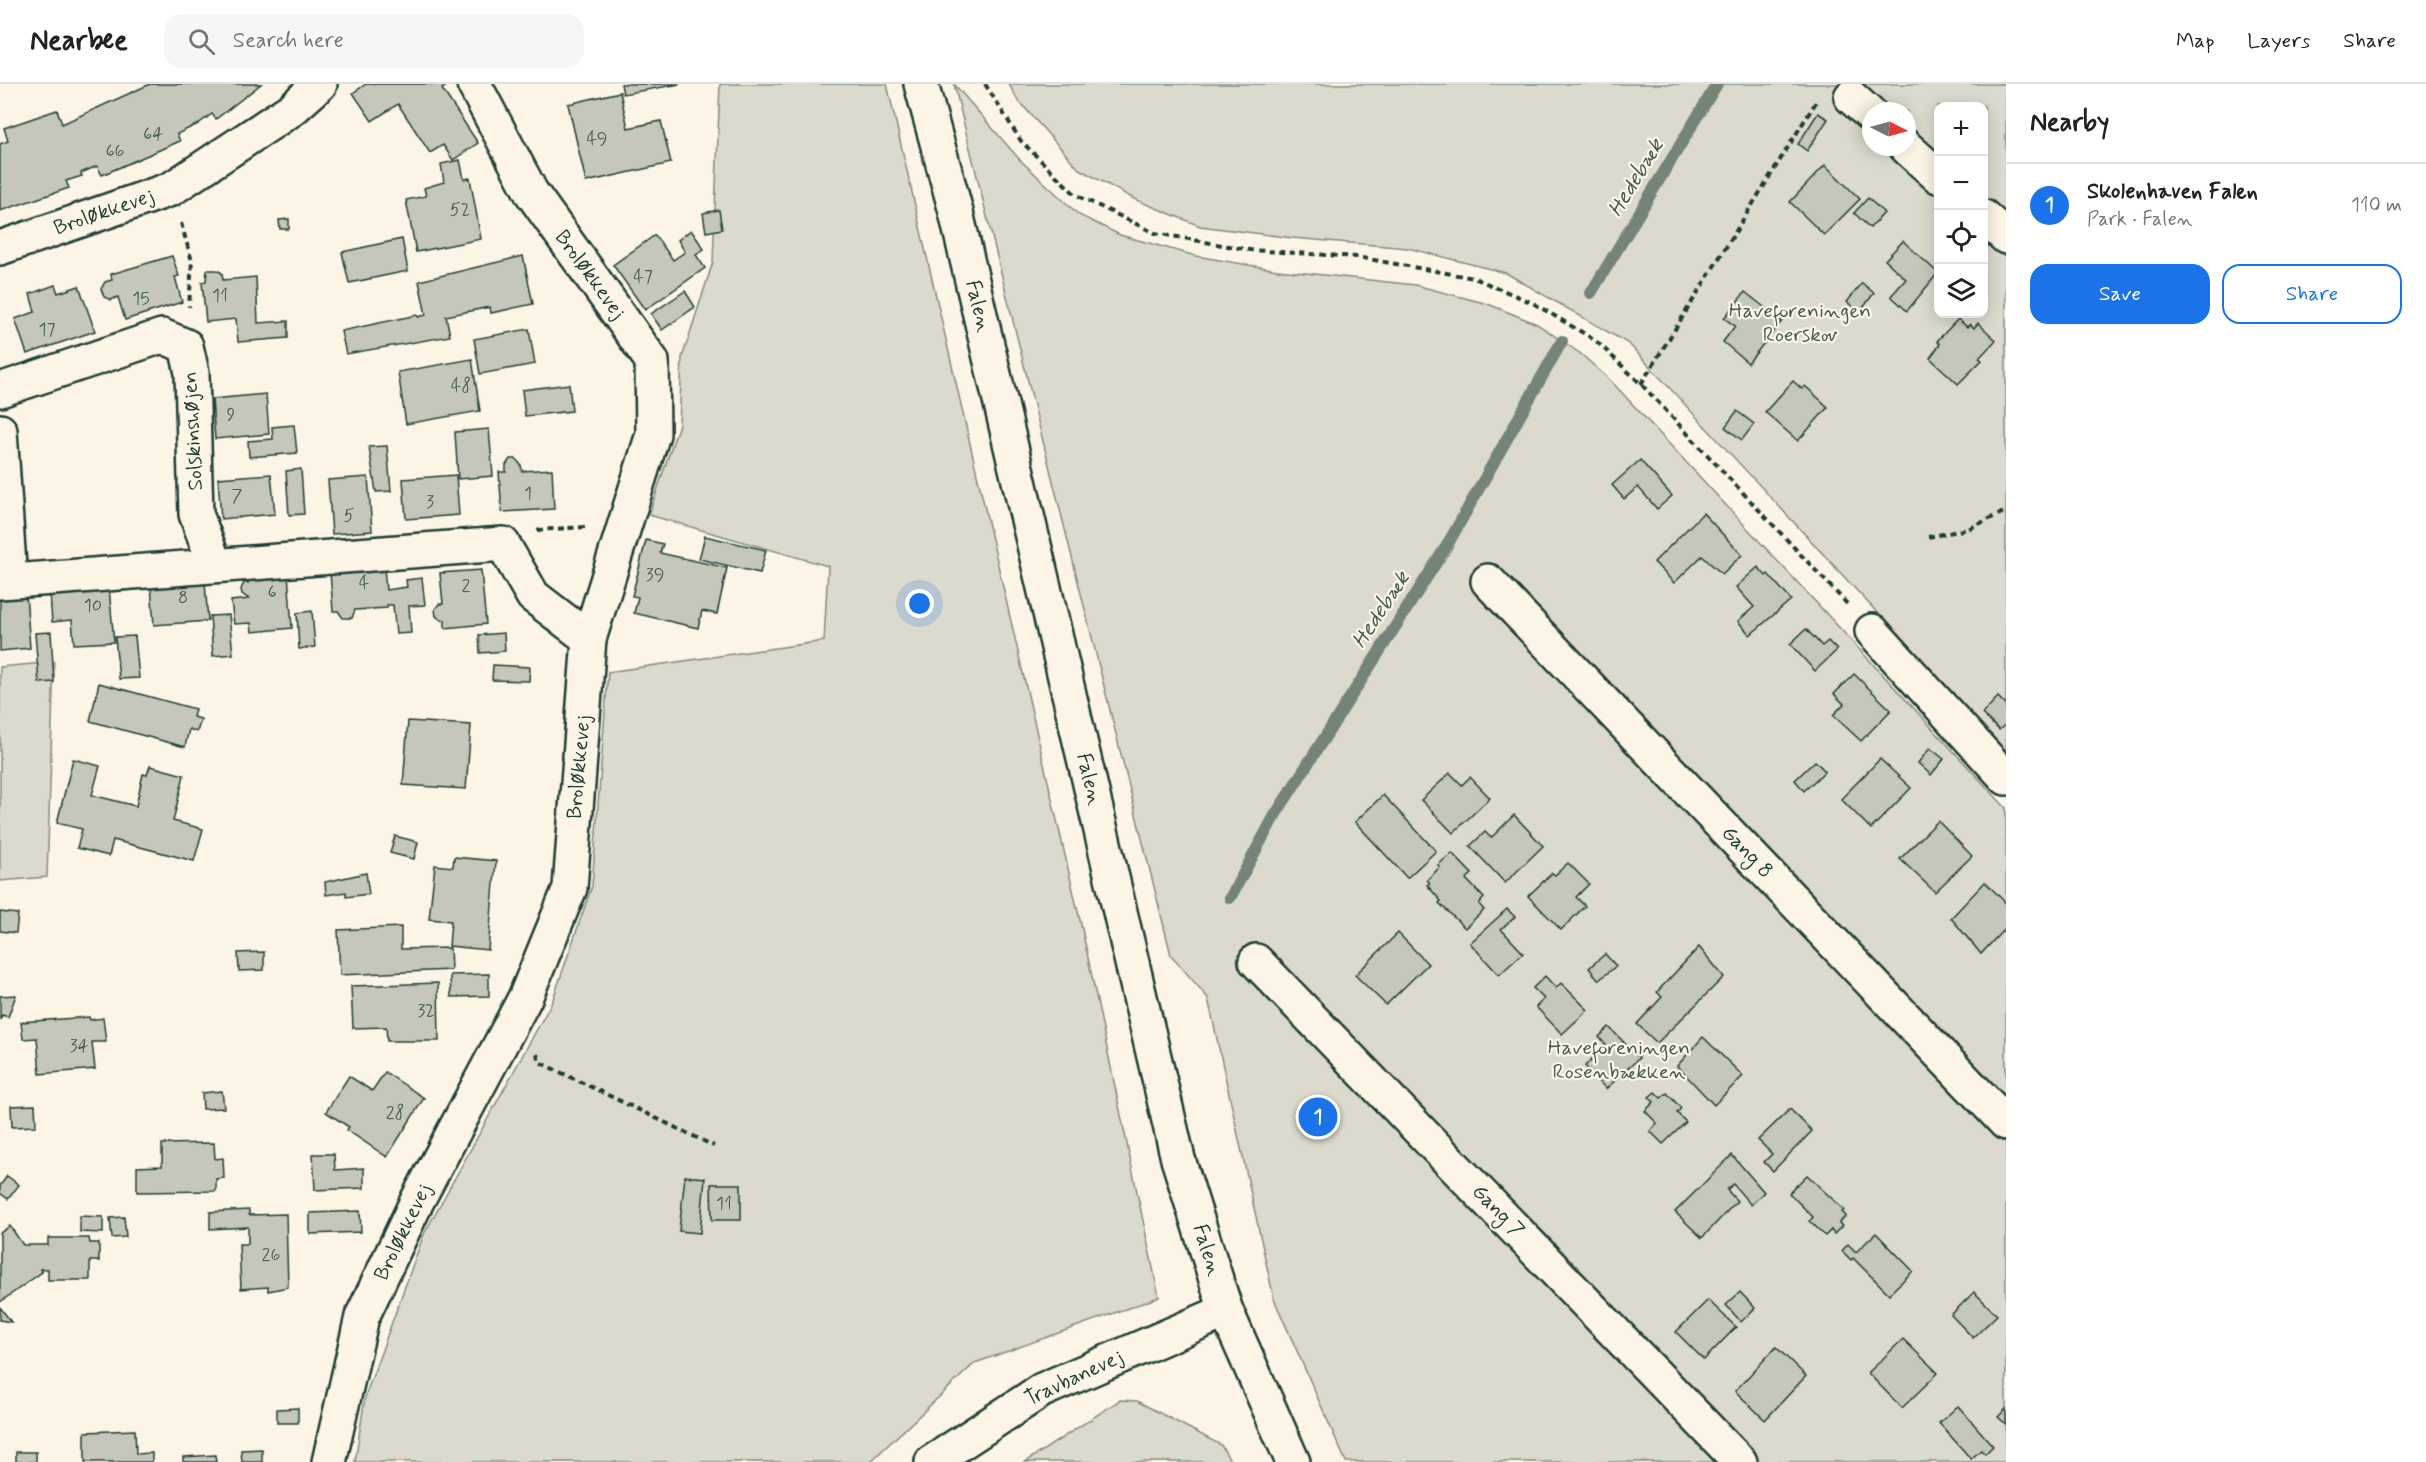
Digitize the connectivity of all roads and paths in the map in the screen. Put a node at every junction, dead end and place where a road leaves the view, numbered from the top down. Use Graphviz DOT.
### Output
graph roads {
  1 [pos="320,84"];
  2 [pos="474,84"];
  3 [pos="921,84"];
  4 [pos="985,84"];
  5 [pos="1848,102"];
  6 [pos="1916,156"];
  7 [pos="1934,172"];
  8 [pos="171,189"];
  9 [pos="1988,221"];
  10 [pos="2006,237"];
  11 [pos="0,248"];
  12 [pos="186,346"];
  13 [pos="1641,384"];
  14 [pos="0,390"];
  15 [pos="0,431"];
  16 [pos="2006,511"];
  17 [pos="623,525"];
  18 [pos="1928,537"];
  19 [pos="503,544"];
  20 [pos="215,565"];
  21 [pos="1488,581"];
  22 [pos="5,582"];
  23 [pos="1872,631"];
  24 [pos="589,639"];
  25 [pos="2006,778"];
  26 [pos="1256,961"];
  27 [pos="525,998"];
  28 [pos="2006,1123"];
  29 [pos="714,1146"];
  30 [pos="1226,1311"];
  31 [pos="329,1462"];
  32 [pos="932,1462"];
  33 [pos="1293,1462"];
  34 [pos="1740,1462"];
  1 -- 8 [label="street, Broløkkevej"];
  2 -- 17 [label="street, Broløkkevej"];
  3 -- 30 [label="street, Falen"];
  4 -- 13 [label="path"];
  5 -- 13 [label="path"];
  6 -- 7 [label="street"];
  8 -- 11 [label="street, Broløkkevej"];
  8 -- 12 [label="path"];
  9 -- 10 [label="street"];
  12 -- 14 [label="street, Solskinshøjen"];
  12 -- 20 [label="street, Solskinshøjen"];
  13 -- 23 [label="path"];
  15 -- 22 [label="street"];
  16 -- 18 [label="path"];
  17 -- 19 [label="path"];
  17 -- 24 [label="street, Broløkkevej"];
  19 -- 20 [label="street"];
  19 -- 24 [label="street"];
  20 -- 22 [label="street"];
  21 -- 28 [label="street, Gang 8"];
  23 -- 25 [label="street"];
  24 -- 27 [label="street, Broløkkevej"];
  26 -- 34 [label="street, Gang 7"];
  27 -- 29 [label="path"];
  27 -- 31 [label="street, Broløkkevej"];
  30 -- 32 [label="street, Travbanevej"];
  30 -- 33 [label="street, Falen"];
}
